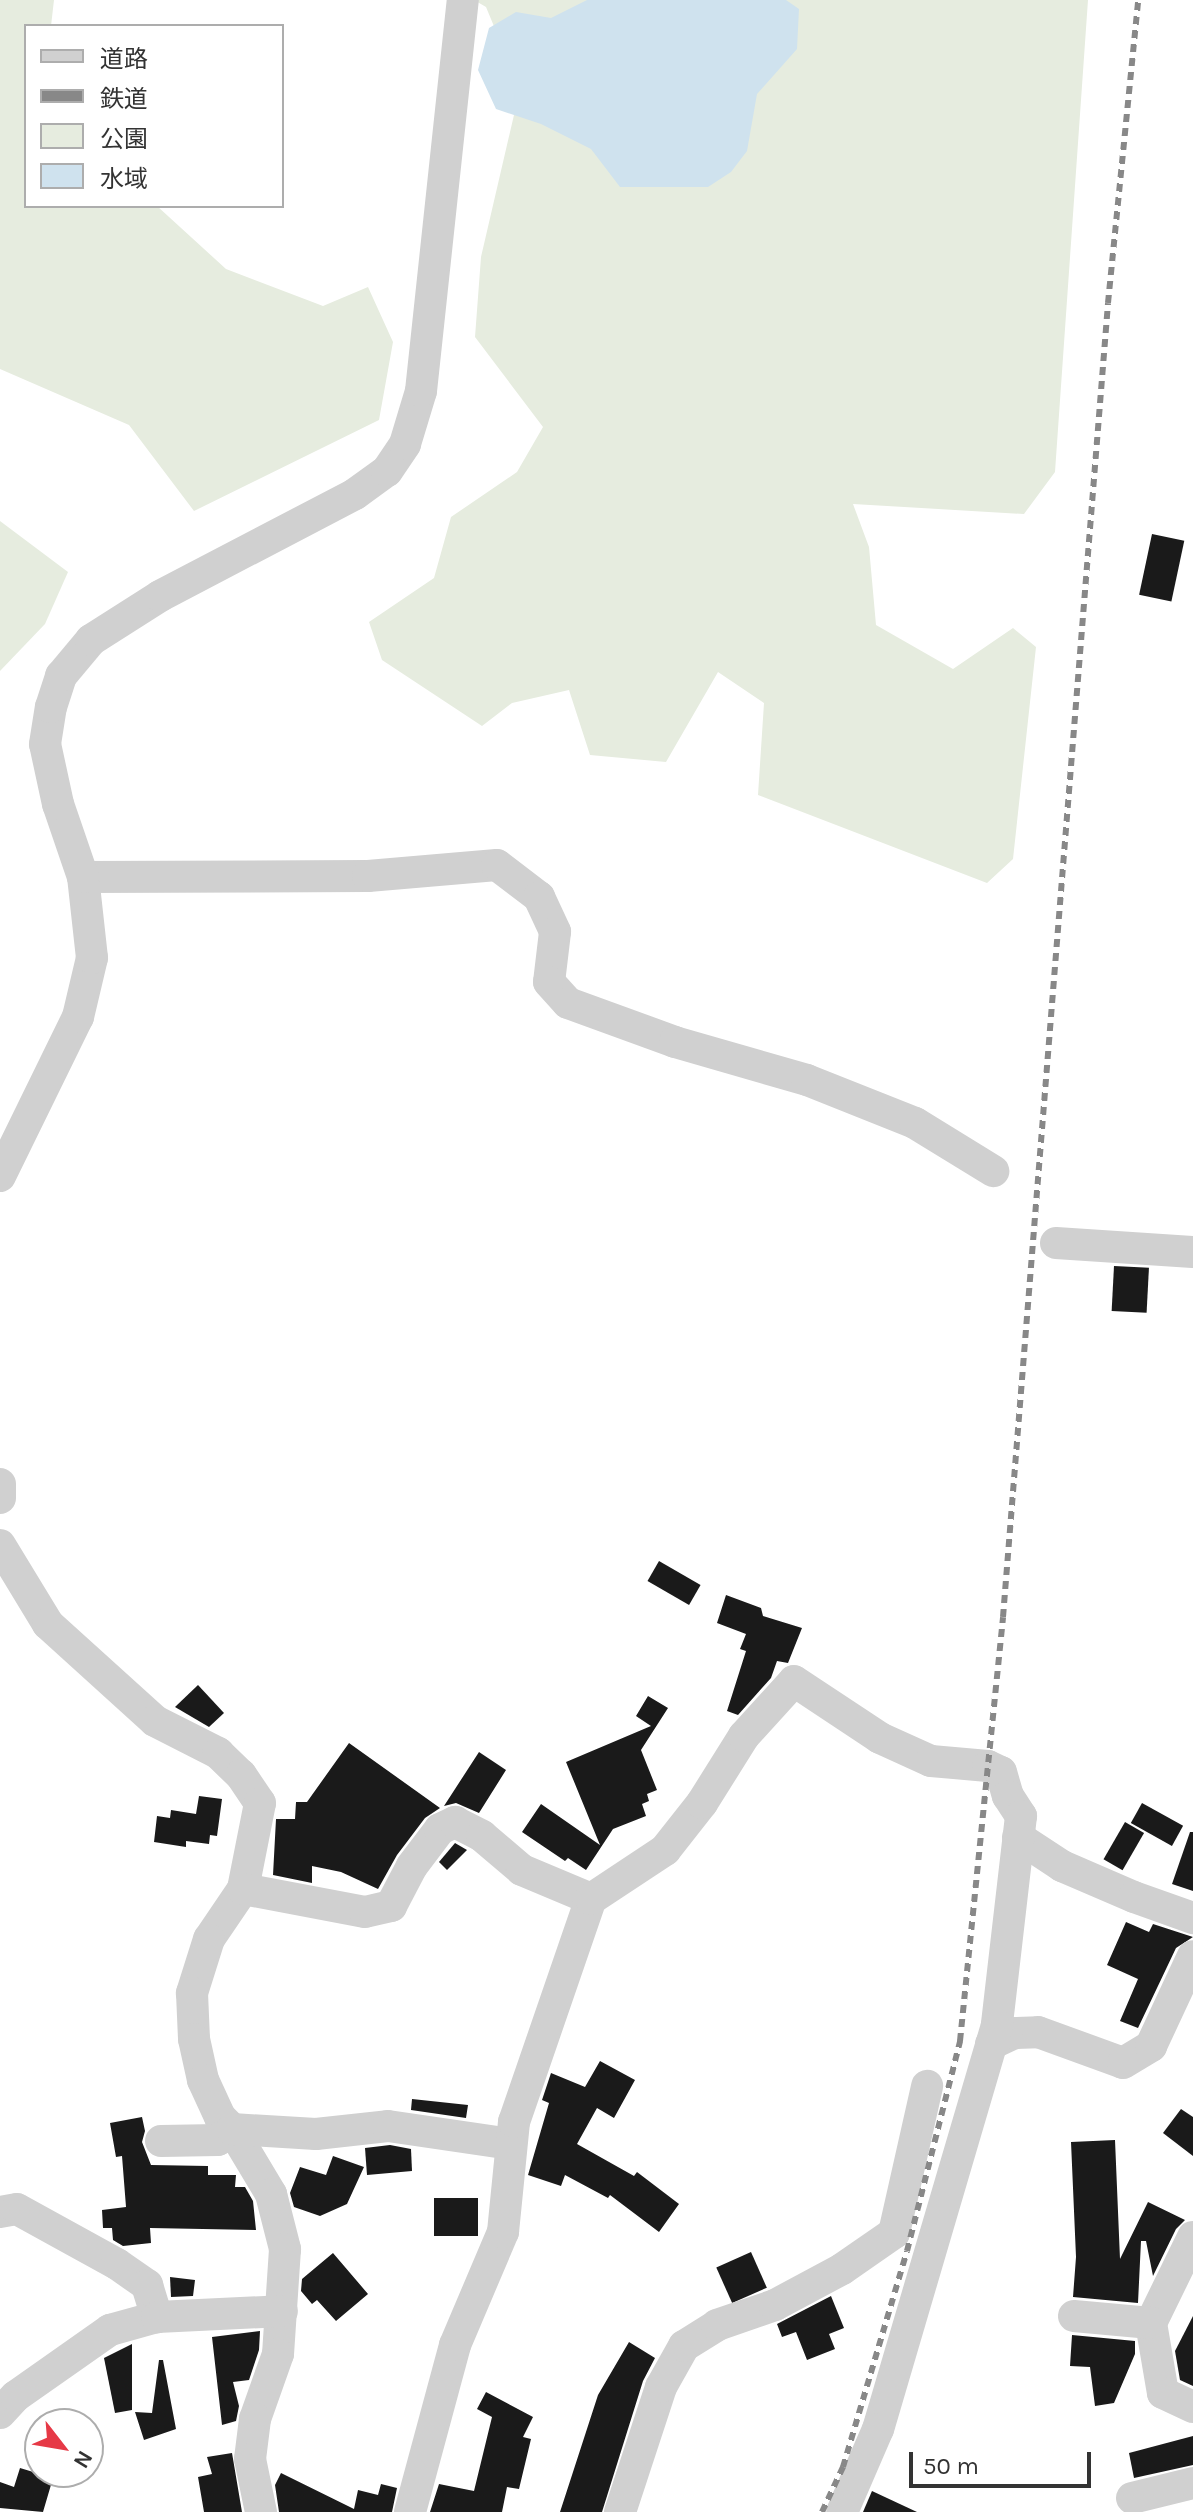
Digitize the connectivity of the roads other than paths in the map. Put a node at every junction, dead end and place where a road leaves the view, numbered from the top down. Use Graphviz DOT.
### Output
graph roads {
  1 [pos="463,0"];
  2 [pos="83,877"];
  3 [pos="993,1171"];
  4 [pos="0,1176"];
  5 [pos="1056,1243"];
  6 [pos="1193,1252"];
  7 [pos="0,1484"];
  8 [pos="0,1498"];
  9 [pos="0,1545"];
  10 [pos="1020,1826"];
  11 [pos="243,1889"];
  12 [pos="591,1899"];
  13 [pos="1193,1900"];
  14 [pos="1193,1918"];
  15 [pos="1193,1956"];
  16 [pos="991,2044"];
  17 [pos="927,2086"];
  18 [pos="232,2129"];
  19 [pos="161,2141"];
  20 [pos="511,2144"];
  21 [pos="0,2212"];
  22 [pos="1193,2237"];
  23 [pos="282,2311"];
  24 [pos="1074,2316"];
  25 [pos="157,2317"];
  26 [pos="1151,2323"];
  27 [pos="1193,2407"];
  28 [pos="0,2413"];
  29 [pos="1185,2494"];
  30 [pos="1132,2498"];
  31 [pos="261,2512"];
  32 [pos="410,2512"];
  33 [pos="620,2512"];
  34 [pos="842,2512"];
  1 -- 2 [label="street"];
  2 -- 3 [label="street"];
  2 -- 4 [label="street"];
  5 -- 6 [label="street"];
  7 -- 8 [label="street"];
  9 -- 11 [label="street"];
  10 -- 12 [label="street"];
  10 -- 13 [label="street"];
  10 -- 14 [label="street"];
  10 -- 16 [label="street"];
  11 -- 12 [label="street"];
  11 -- 18 [label="street"];
  12 -- 20 [label="street"];
  15 -- 16 [label="street"];
  16 -- 34 [label="street"];
  17 -- 33 [label="street"];
  18 -- 19 [label="street"];
  18 -- 20 [label="street"];
  18 -- 23 [label="street"];
  20 -- 32 [label="street"];
  21 -- 25 [label="street"];
  22 -- 26 [label="street"];
  23 -- 25 [label="street"];
  23 -- 31 [label="street"];
  24 -- 26 [label="street"];
  25 -- 28 [label="street"];
  26 -- 27 [label="street"];
  29 -- 30 [label="street"];
}
